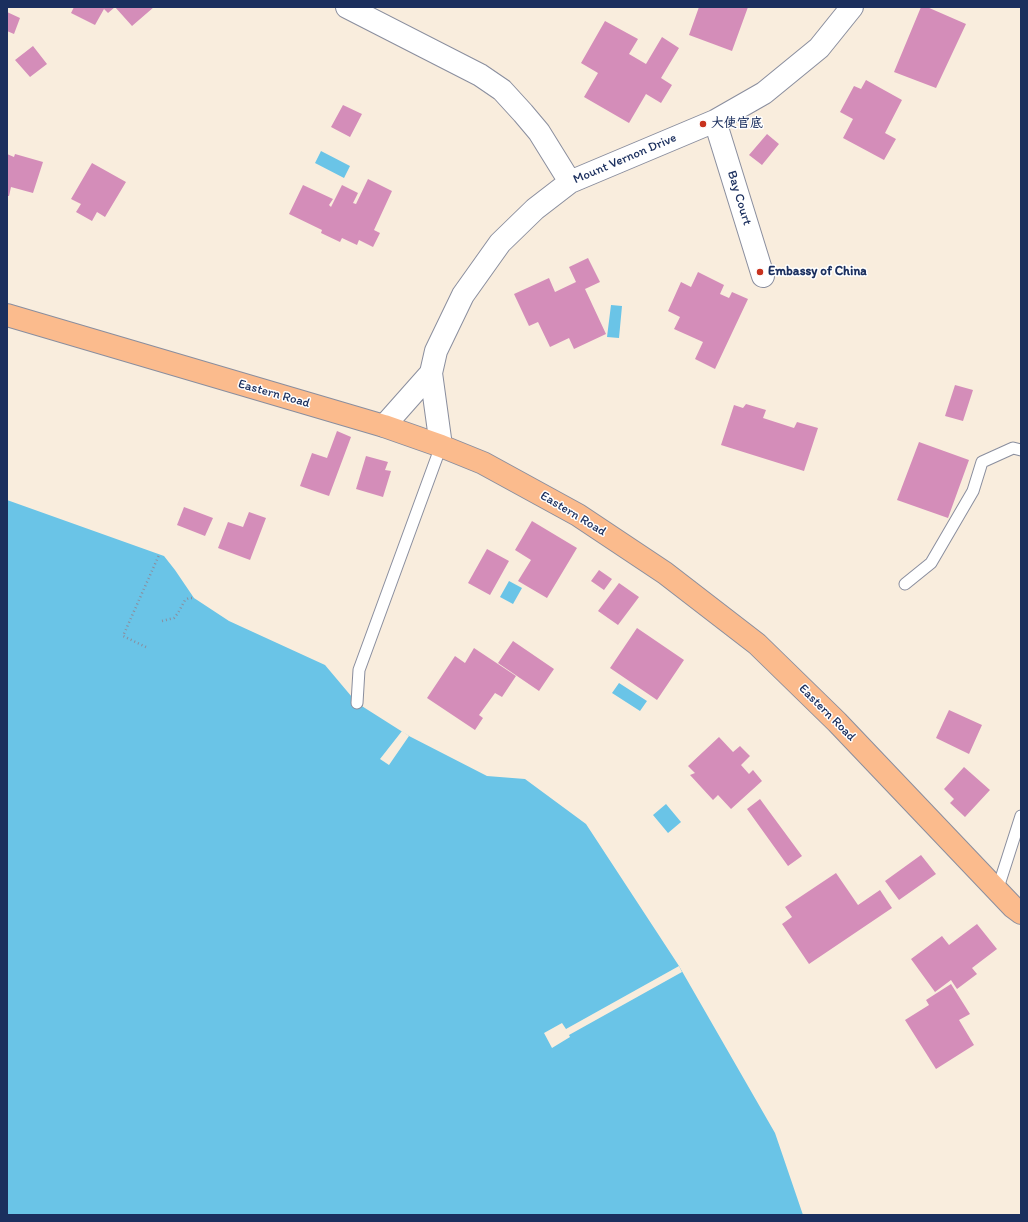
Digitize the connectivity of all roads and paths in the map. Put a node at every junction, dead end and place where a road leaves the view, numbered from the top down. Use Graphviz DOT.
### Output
graph roads {
  1 [pos="347,7"];
  2 [pos="852,7"];
  3 [pos="715,121"];
  4 [pos="570,182"];
  5 [pos="763,276"];
  6 [pos="7,315"];
  7 [pos="431,373"];
  8 [pos="384,426"];
  9 [pos="441,446"];
  10 [pos="1021,450"];
  11 [pos="159,555"];
  12 [pos="905,584"];
  13 [pos="194,598"];
  14 [pos="162,621"];
  15 [pos="146,647"];
  16 [pos="357,703"];
  17 [pos="1021,816"];
  18 [pos="997,891"];
  19 [pos="1021,913"];
  1 -- 4 [label="street"];
  2 -- 3 [label="street, Mount Vernon Drive"];
  3 -- 4 [label="street, Mount Vernon Drive"];
  3 -- 5 [label="street, Bay Court"];
  4 -- 7 [label="street, Mount Vernon Drive"];
  6 -- 8 [label="highway, Eastern Road"];
  7 -- 8 [label="street"];
  7 -- 9 [label="street"];
  8 -- 9 [label="highway, Eastern Road"];
  9 -- 16 [label="lane"];
  9 -- 18 [label="highway, Eastern Road"];
  10 -- 12 [label="lane"];
  11 -- 15 [label="path"];
  13 -- 14 [label="path"];
  17 -- 18 [label="lane"];
  18 -- 19 [label="highway, Eastern Road"];
}
